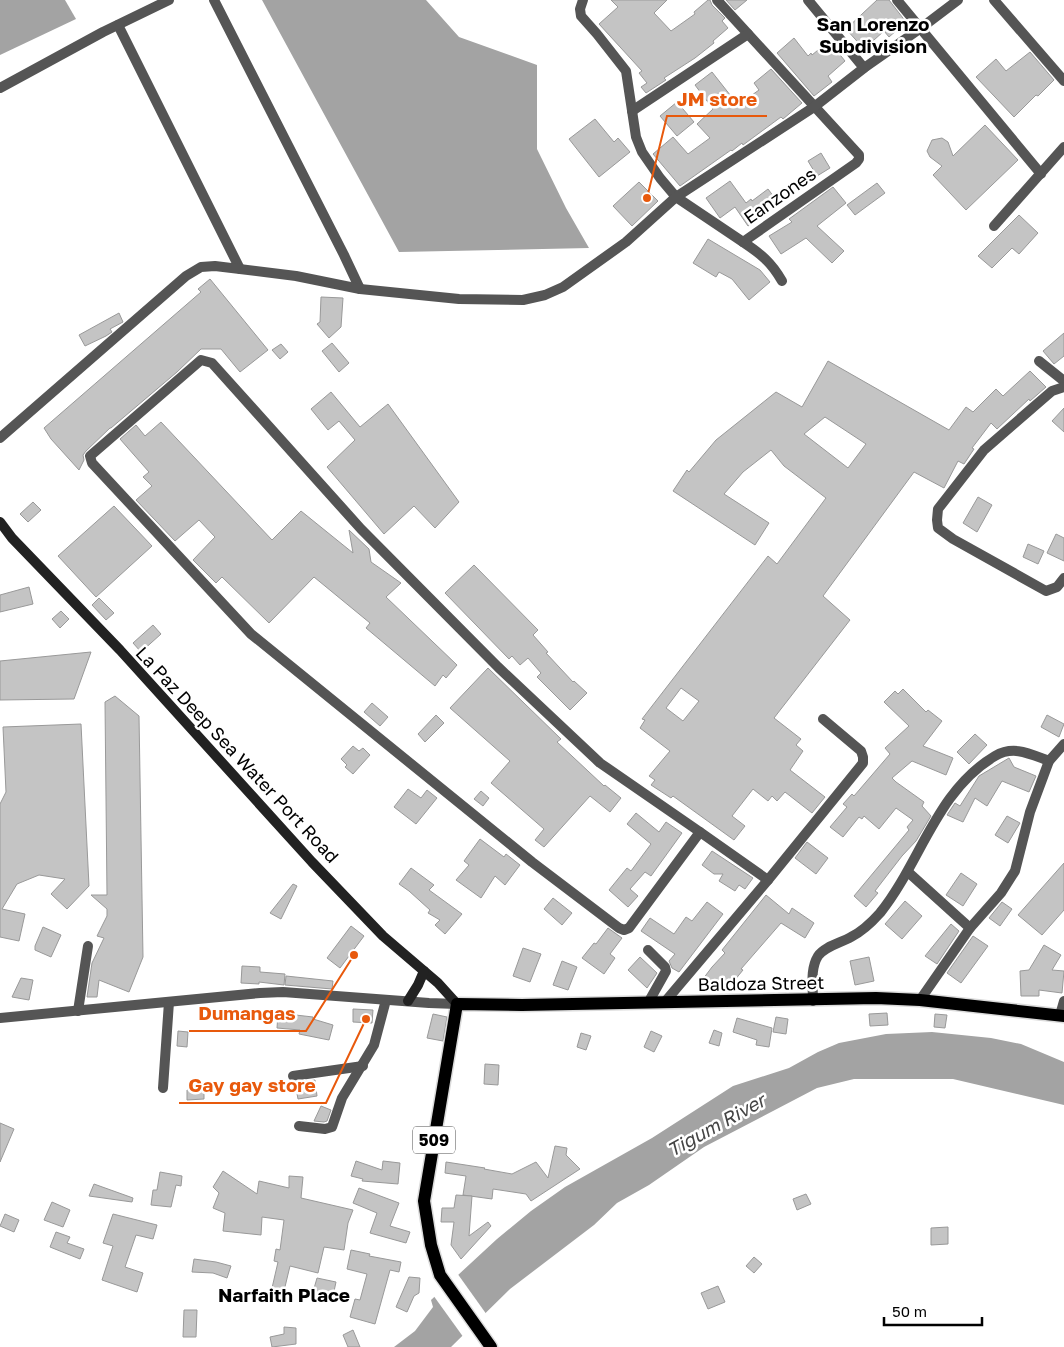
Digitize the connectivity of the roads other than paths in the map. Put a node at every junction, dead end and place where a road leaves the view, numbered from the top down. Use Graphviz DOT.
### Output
graph roads {
  1 [pos="170,0"];
  2 [pos="214,0"];
  3 [pos="583,0"];
  4 [pos="717,0"];
  5 [pos="808,0"];
  6 [pos="897,0"];
  7 [pos="958,0"];
  8 [pos="994,0"];
  9 [pos="118,25"];
  10 [pos="921,28"];
  11 [pos="748,34"];
  12 [pos="864,68"];
  13 [pos="1064,81"];
  14 [pos="0,88"];
  15 [pos="814,107"];
  16 [pos="632,111"];
  17 [pos="1064,147"];
  18 [pos="1042,174"];
  19 [pos="676,197"];
  20 [pos="994,226"];
  21 [pos="743,242"];
  22 [pos="240,269"];
  23 [pos="782,281"];
  24 [pos="360,289"];
  25 [pos="1039,361"];
  26 [pos="1064,381"];
  27 [pos="1064,388"];
  28 [pos="0,438"];
  29 [pos="0,522"];
  30 [pos="1064,578"];
  31 [pos="824,719"];
  32 [pos="1064,744"];
  33 [pos="1049,761"];
  34 [pos="700,832"];
  35 [pos="908,872"];
  36 [pos="768,880"];
  37 [pos="970,928"];
  38 [pos="88,946"];
  39 [pos="648,950"];
  40 [pos="424,971"];
  41 [pos="386,1000"];
  42 [pos="813,1000"];
  43 [pos="920,1000"];
  44 [pos="408,1001"];
  45 [pos="1064,1001"];
  46 [pos="169,1002"];
  47 [pos="648,1003"];
  48 [pos="664,1003"];
  49 [pos="457,1004"];
  50 [pos="78,1010"];
  51 [pos="1062,1016"];
  52 [pos="0,1018"];
  53 [pos="363,1066"];
  54 [pos="293,1076"];
  55 [pos="163,1088"];
  56 [pos="299,1126"];
  57 [pos="491,1347"];
  1 -- 9 [label="street"];
  2 -- 24 [label="street"];
  3 -- 16 [label="street, Eanzones"];
  4 -- 11 [label="street"];
  5 -- 12 [label="street"];
  6 -- 10 [label="street"];
  7 -- 10 [label="street"];
  8 -- 13 [label="street"];
  9 -- 14 [label="street"];
  9 -- 22 [label="street"];
  10 -- 12 [label="street"];
  10 -- 18 [label="street"];
  11 -- 15 [label="street"];
  11 -- 16 [label="street"];
  12 -- 15 [label="street"];
  15 -- 19 [label="street"];
  15 -- 21 [label="street, Eanzones"];
  16 -- 19 [label="street, Eanzones"];
  17 -- 18 [label="street"];
  18 -- 20 [label="street"];
  19 -- 21 [label="street, Eanzones"];
  19 -- 24 [label="street"];
  21 -- 23 [label="street"];
  22 -- 24 [label="street"];
  22 -- 28 [label="street"];
  25 -- 26 [label="street"];
  27 -- 30 [label="street"];
  29 -- 40 [label="main road, La Paz Deep Sea Water Port Road"];
  31 -- 36 [label="street"];
  32 -- 33 [label="street"];
  33 -- 35 [label="street"];
  33 -- 37 [label="street"];
  34 -- 34 [label="street"];
  34 -- 36 [label="street"];
  35 -- 37 [label="street"];
  35 -- 42 [label="street"];
  36 -- 48 [label="street"];
  37 -- 43 [label="street"];
  38 -- 50 [label="street"];
  39 -- 47 [label="street"];
  40 -- 44 [label="main road"];
  40 -- 49 [label="main road, La Paz Deep Sea Water Port Road"];
  41 -- 44 [label="street"];
  41 -- 46 [label="street"];
  41 -- 53 [label="street"];
  42 -- 43 [label="main road, Baldoza Street"];
  42 -- 48 [label="main road, Baldoza Street"];
  43 -- 51 [label="main road, Baldoza Street"];
  44 -- 49 [label="street"];
  45 -- 51 [label="street"];
  46 -- 50 [label="street"];
  46 -- 55 [label="street"];
  47 -- 48 [label="main road, Baldoza Street"];
  47 -- 49 [label="main road, Baldoza Street"];
  49 -- 57 [label="main road, 509"];
  50 -- 52 [label="street"];
  53 -- 54 [label="street"];
  53 -- 56 [label="street"];
}
